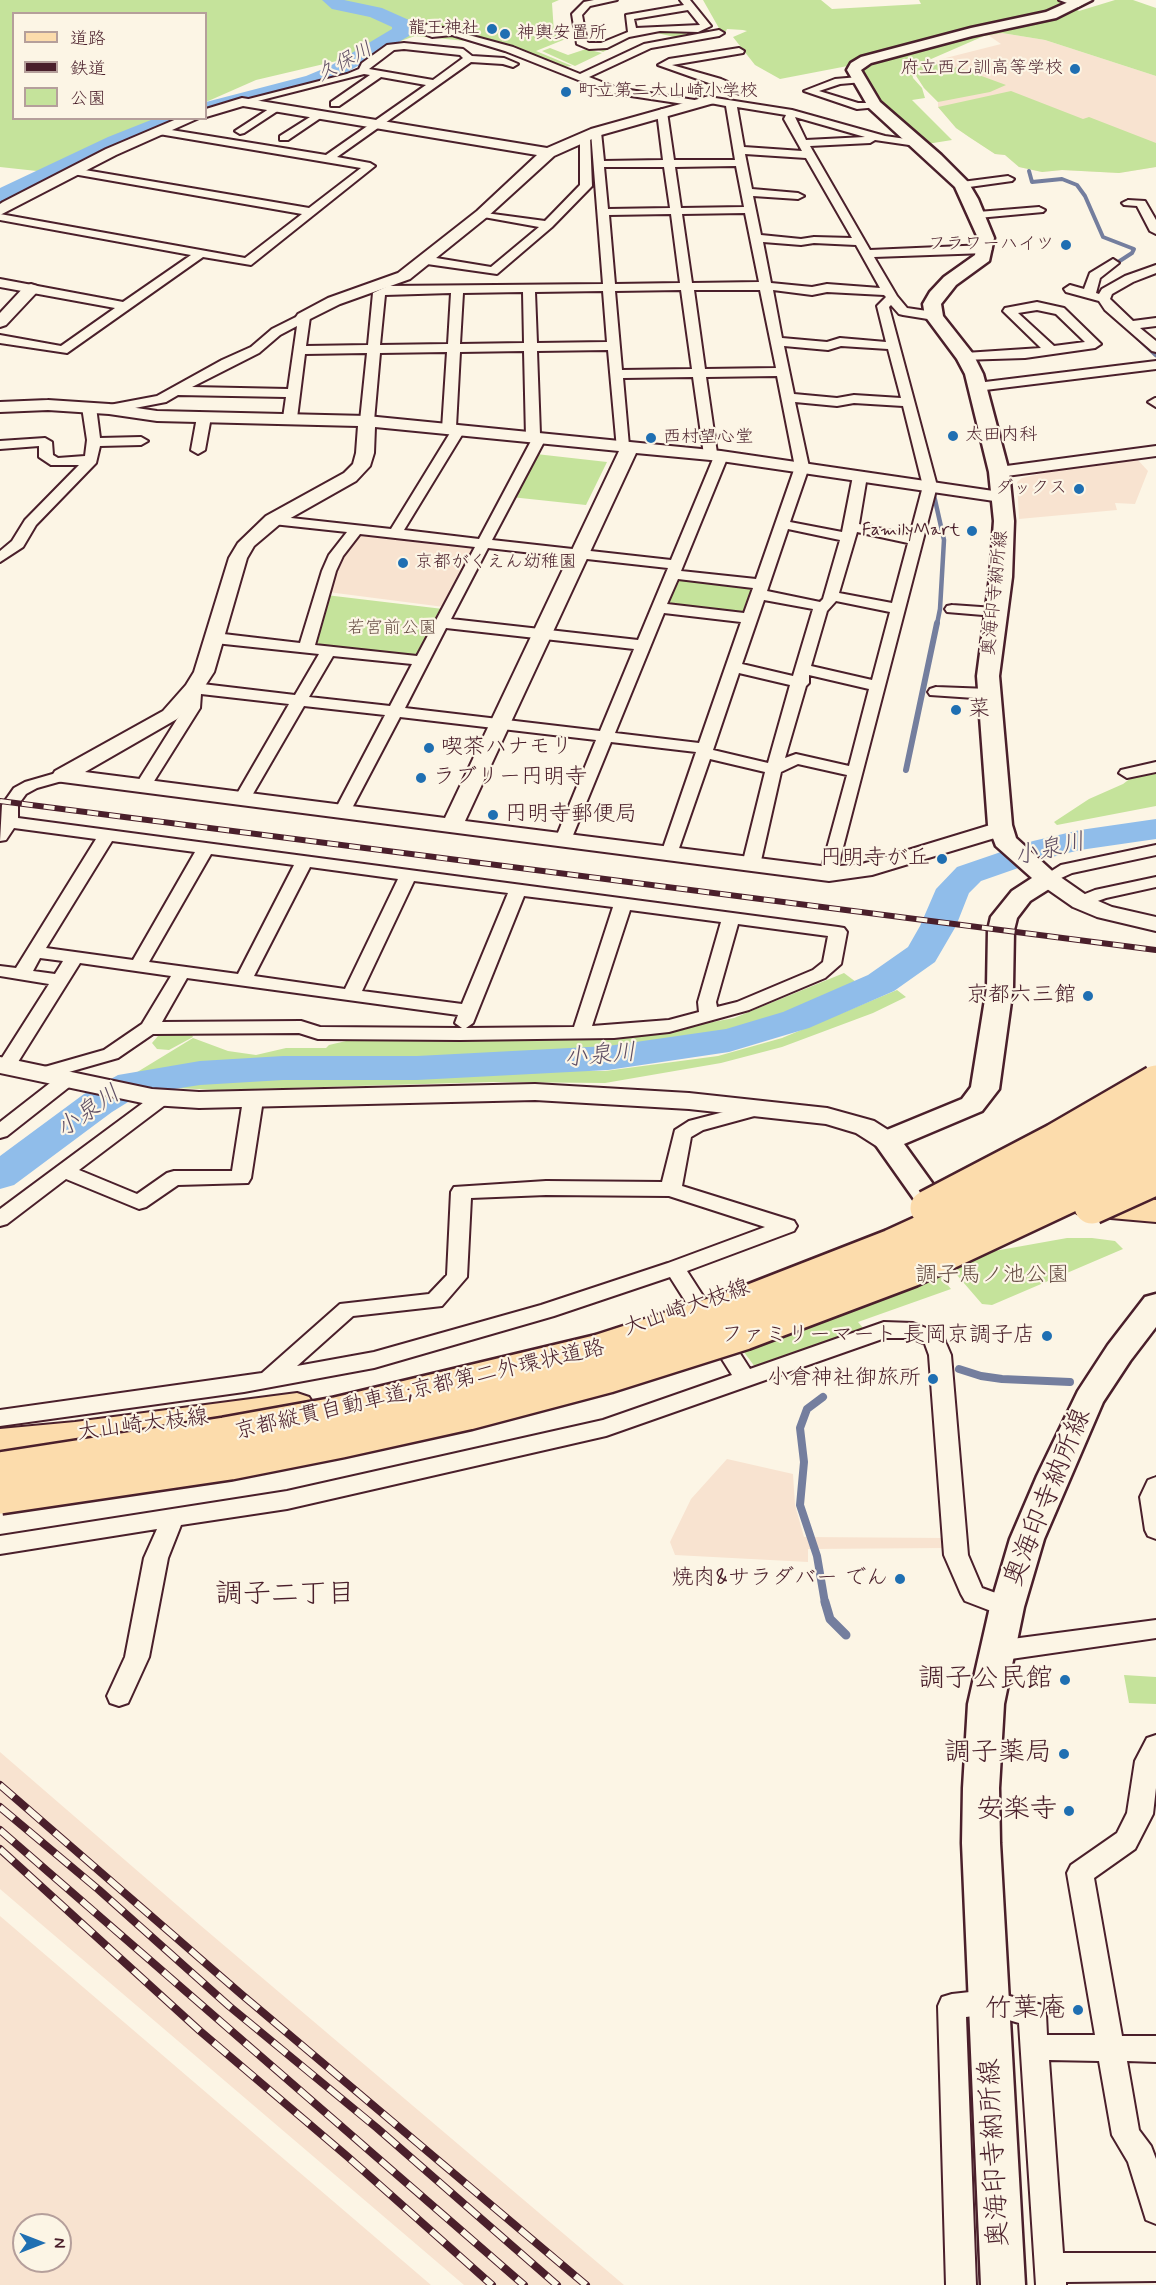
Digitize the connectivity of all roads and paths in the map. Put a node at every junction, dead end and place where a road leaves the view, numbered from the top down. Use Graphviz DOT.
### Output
graph roads {
  1 [pos="612,0"];
  2 [pos="1075,1"];
  3 [pos="688,4"];
  4 [pos="452,32"];
  5 [pos="636,33"];
  6 [pos="719,33"];
  7 [pos="739,51"];
  8 [pos="469,59"];
  9 [pos="513,64"];
  10 [pos="363,71"];
  11 [pos="379,74"];
  12 [pos="581,77"];
  13 [pos="735,77"];
  14 [pos="859,80"];
  15 [pos="717,81"];
  16 [pos="433,85"];
  17 [pos="754,87"];
  18 [pos="740,91"];
  19 [pos="703,101"];
  20 [pos="242,102"];
  21 [pos="335,104"];
  22 [pos="731,104"];
  23 [pos="874,105"];
  24 [pos="275,108"];
  25 [pos="662,112"];
  26 [pos="792,112"];
  27 [pos="207,113"];
  28 [pos="318,115"];
  29 [pos="376,118"];
  30 [pos="187,120"];
  31 [pos="159,131"];
  32 [pos="240,131"];
  33 [pos="591,135"];
  34 [pos="284,138"];
  35 [pos="884,139"];
  36 [pos="803,143"];
  37 [pos="916,143"];
  38 [pos="549,153"];
  39 [pos="809,155"];
  40 [pos="739,157"];
  41 [pos="328,159"];
  42 [pos="599,164"];
  43 [pos="669,164"];
  44 [pos="73,171"];
  45 [pos="1008,179"];
  46 [pos="962,185"];
  47 [pos="746,192"];
  48 [pos="798,196"];
  49 [pos="1128,202"];
  50 [pos="750,210"];
  51 [pos="1039,210"];
  52 [pos="0,211"];
  53 [pos="676,211"];
  54 [pos="311,212"];
  55 [pos="603,212"];
  56 [pos="482,214"];
  57 [pos="978,215"];
  58 [pos="0,218"];
  59 [pos="548,225"];
  60 [pos="1156,231"];
  61 [pos="756,238"];
  62 [pos="859,242"];
  63 [pos="986,249"];
  64 [pos="200,254"];
  65 [pos="866,254"];
  66 [pos="424,260"];
  67 [pos="1113,263"];
  68 [pos="1156,269"];
  69 [pos="1133,277"];
  70 [pos="1156,282"];
  71 [pos="0,283"];
  72 [pos="765,286"];
  73 [pos="687,287"];
  74 [pos="609,288"];
  75 [pos="31,289"];
  76 [pos="529,289"];
  77 [pos="1070,289"];
  78 [pos="457,290"];
  79 [pos="890,295"];
  80 [pos="1089,295"];
  81 [pos="1104,299"];
  82 [pos="125,306"];
  83 [pos="934,316"];
  84 [pos="304,317"];
  85 [pos="0,322"];
  86 [pos="1156,322"];
  87 [pos="1132,325"];
  88 [pos="0,339"];
  89 [pos="776,341"];
  90 [pos="614,345"];
  91 [pos="894,346"];
  92 [pos="531,347"];
  93 [pos="454,348"];
  94 [pos="1156,348"];
  95 [pos="374,349"];
  96 [pos="300,350"];
  97 [pos="1051,350"];
  98 [pos="965,357"];
  99 [pos="1156,365"];
  100 [pos="782,372"];
  101 [pos="699,373"];
  102 [pos="616,374"];
  103 [pos="977,387"];
  104 [pos="179,391"];
  105 [pos="292,393"];
  106 [pos="788,397"];
  107 [pos="909,403"];
  108 [pos="0,407"];
  109 [pos="89,407"];
  110 [pos="110,409"];
  111 [pos="204,417"];
  112 [pos="290,418"];
  113 [pos="367,421"];
  114 [pos="454,429"];
  115 [pos="536,438"];
  116 [pos="141,441"];
  117 [pos="94,442"];
  118 [pos="0,445"];
  119 [pos="626,446"];
  120 [pos="198,450"];
  121 [pos="1156,451"];
  122 [pos="716,455"];
  123 [pos="91,460"];
  124 [pos="802,467"];
  125 [pos="999,472"];
  126 [pos="860,476"];
  127 [pos="930,486"];
  128 [pos="1001,496"];
  129 [pos="273,520"];
  130 [pos="782,524"];
  131 [pos="357,529"];
  132 [pos="850,533"];
  133 [pos="394,534"];
  134 [pos="916,540"];
  135 [pos="484,543"];
  136 [pos="579,554"];
  137 [pos="0,558"];
  138 [pos="675,569"];
  139 [pos="760,589"];
  140 [pos="827,602"];
  141 [pos="659,608"];
  142 [pos="898,609"];
  143 [pos="952,609"];
  144 [pos="995,612"];
  145 [pos="750,618"];
  146 [pos="442,623"];
  147 [pos="542,634"];
  148 [pos="215,638"];
  149 [pos="643,645"];
  150 [pos="306,648"];
  151 [pos="328,651"];
  152 [pos="422,661"];
  153 [pos="733,667"];
  154 [pos="802,676"];
  155 [pos="878,686"];
  156 [pos="194,688"];
  157 [pos="936,692"];
  158 [pos="989,694"];
  159 [pos="300,700"];
  160 [pos="395,711"];
  161 [pos="500,724"];
  162 [pos="606,736"];
  163 [pos="704,750"];
  164 [pos="1156,767"];
  165 [pos="774,769"];
  166 [pos="856,772"];
  167 [pos="1127,773"];
  168 [pos="63,776"];
  169 [pos="143,786"];
  170 [pos="242,799"];
  171 [pos="342,812"];
  172 [pos="452,826"];
  173 [pos="5,829"];
  174 [pos="108,835"];
  175 [pos="1003,835"];
  176 [pos="563,840"];
  177 [pos="206,848"];
  178 [pos="1156,850"];
  179 [pos="669,854"];
  180 [pos="304,861"];
  181 [pos="751,865"];
  182 [pos="829,874"];
  183 [pos="408,875"];
  184 [pos="1044,876"];
  185 [pos="1156,882"];
  186 [pos="518,890"];
  187 [pos="1081,902"];
  188 [pos="623,904"];
  189 [pos="731,918"];
  190 [pos="1156,924"];
  191 [pos="36,952"];
  192 [pos="74,958"];
  193 [pos="138,966"];
  194 [pos="0,971"];
  195 [pos="182,972"];
  196 [pos="21,975"];
  197 [pos="59,981"];
  198 [pos="243,981"];
  199 [pos="351,996"];
  200 [pos="469,1011"];
  201 [pos="709,1017"];
  202 [pos="149,1028"];
  203 [pos="581,1033"];
  204 [pos="460,1034"];
  205 [pos="3,1066"];
  206 [pos="41,1074"];
  207 [pos="74,1081"];
  208 [pos="1156,1083"];
  209 [pos="157,1097"];
  210 [pos="253,1100"];
  211 [pos="762,1108"];
  212 [pos="1156,1119"];
  213 [pos="0,1132"];
  214 [pos="887,1141"];
  215 [pos="1156,1148"];
  216 [pos="64,1171"];
  217 [pos="1156,1177"];
  218 [pos="671,1189"];
  219 [pos="1156,1211"];
  220 [pos="0,1219"];
  221 [pos="943,1219"];
  222 [pos="675,1268"];
  223 [pos="699,1305"];
  224 [pos="1156,1305"];
  225 [pos="744,1332"];
  226 [pos="600,1352"];
  227 [pos="745,1379"];
  228 [pos="268,1380"];
  229 [pos="0,1418"];
  230 [pos="0,1442"];
  231 [pos="0,1470"];
  232 [pos="1156,1486"];
  233 [pos="0,1496"];
  234 [pos="173,1518"];
  235 [pos="1156,1530"];
  236 [pos="0,1545"];
  237 [pos="1007,1607"];
  238 [pos="1156,1629"];
  239 [pos="997,1651"];
  240 [pos="119,1696"];
  241 [pos="1156,1745"];
  242 [pos="988,2002"];
  243 [pos="1036,2047"];
  244 [pos="1156,2049"];
  245 [pos="1113,2050"];
  246 [pos="1156,2210"];
  247 [pos="1156,2267"];
  248 [pos="1051,2276"];
  249 [pos="961,2285"];
  250 [pos="1003,2285"];
  1 -- 5 [label="street"];
  2 -- 14 [label="main road"];
  3 -- 5 [label="street"];
  3 -- 5 [label="street"];
  4 -- 12 [label="street"];
  6 -- 12 [label="street"];
  7 -- 15 [label="street"];
  8 -- 9 [label="street"];
  8 -- 10 [label="street"];
  8 -- 16 [label="street"];
  10 -- 11 [label="street"];
  10 -- 20 [label="street"];
  11 -- 16 [label="street"];
  11 -- 21 [label="street"];
  12 -- 19 [label="street"];
  13 -- 15 [label="street"];
  14 -- 23 [label="main road"];
  14 -- 23 [label="street"];
  15 -- 18 [label="street"];
  16 -- 29 [label="street"];
  17 -- 18 [label="street"];
  18 -- 19 [label="street"];
  19 -- 22 [label="street"];
  19 -- 25 [label="street"];
  20 -- 24 [label="street"];
  20 -- 27 [label="street"];
  22 -- 26 [label="street"];
  22 -- 40 [label="street"];
  23 -- 37 [label="main road"];
  24 -- 28 [label="street"];
  24 -- 32 [label="street"];
  25 -- 33 [label="street"];
  25 -- 43 [label="street"];
  26 -- 35 [label="street"];
  26 -- 36 [label="street"];
  28 -- 29 [label="street"];
  28 -- 34 [label="street"];
  29 -- 38 [label="street"];
  29 -- 41 [label="street"];
  30 -- 31 [label="street"];
  31 -- 41 [label="street"];
  31 -- 44 [label="street"];
  33 -- 38 [label="street"];
  33 -- 42 [label="street"];
  33 -- 59 [label="street"];
  35 -- 36 [label="street"];
  35 -- 37 [label="street"];
  36 -- 39 [label="street"];
  37 -- 46 [label="main road"];
  38 -- 56 [label="street"];
  39 -- 40 [label="street"];
  39 -- 62 [label="street"];
  40 -- 43 [label="street"];
  40 -- 47 [label="street"];
  41 -- 54 [label="street"];
  42 -- 43 [label="street"];
  42 -- 55 [label="street"];
  43 -- 53 [label="street"];
  44 -- 52 [label="street"];
  44 -- 54 [label="street"];
  45 -- 46 [label="street"];
  46 -- 57 [label="main road"];
  47 -- 48 [label="street"];
  47 -- 50 [label="street"];
  49 -- 60 [label="street"];
  50 -- 53 [label="street"];
  50 -- 61 [label="street"];
  51 -- 57 [label="street"];
  53 -- 55 [label="street"];
  53 -- 73 [label="street"];
  54 -- 64 [label="street"];
  55 -- 74 [label="street"];
  56 -- 59 [label="street"];
  56 -- 66 [label="street"];
  57 -- 63 [label="main road"];
  58 -- 64 [label="street"];
  59 -- 66 [label="street"];
  61 -- 62 [label="street"];
  61 -- 72 [label="street"];
  62 -- 65 [label="street"];
  63 -- 65 [label="street"];
  63 -- 83 [label="main road"];
  64 -- 82 [label="street"];
  65 -- 79 [label="street"];
  66 -- 84 [label="street"];
  67 -- 80 [label="street"];
  68 -- 69 [label="street"];
  69 -- 70 [label="street"];
  69 -- 81 [label="street"];
  71 -- 75 [label="street"];
  72 -- 73 [label="street"];
  72 -- 79 [label="street"];
  72 -- 89 [label="street"];
  73 -- 74 [label="street"];
  73 -- 101 [label="street"];
  74 -- 76 [label="street"];
  74 -- 90 [label="street"];
  75 -- 82 [label="street"];
  75 -- 85 [label="street"];
  76 -- 78 [label="street"];
  76 -- 92 [label="street"];
  77 -- 80 [label="street"];
  78 -- 93 [label="street"];
  78 -- 95 [label="street"];
  79 -- 83 [label="street"];
  79 -- 91 [label="street"];
  80 -- 81 [label="street"];
  81 -- 87 [label="street"];
  82 -- 88 [label="street"];
  83 -- 98 [label="main road, 奥海印寺納所線"];
  84 -- 96 [label="street"];
  84 -- 104 [label="street"];
  86 -- 87 [label="street"];
  87 -- 94 [label="street"];
  89 -- 91 [label="street"];
  89 -- 100 [label="street"];
  90 -- 92 [label="street"];
  90 -- 102 [label="street"];
  91 -- 107 [label="street"];
  92 -- 93 [label="street"];
  92 -- 115 [label="street"];
  93 -- 95 [label="street"];
  93 -- 114 [label="street"];
  95 -- 96 [label="street"];
  95 -- 113 [label="street"];
  96 -- 105 [label="street"];
  97 -- 97 [label="street"];
  97 -- 98 [label="street"];
  98 -- 103 [label="main road, 奥海印寺納所線"];
  99 -- 103 [label="street"];
  100 -- 101 [label="street"];
  100 -- 106 [label="street"];
  101 -- 102 [label="street"];
  101 -- 122 [label="street"];
  102 -- 119 [label="street"];
  103 -- 125 [label="main road, 奥海印寺納所線"];
  104 -- 105 [label="street"];
  104 -- 110 [label="street"];
  105 -- 112 [label="street"];
  106 -- 107 [label="street"];
  106 -- 124 [label="street"];
  107 -- 127 [label="street"];
  108 -- 109 [label="street"];
  109 -- 110 [label="street"];
  109 -- 117 [label="street"];
  110 -- 111 [label="street"];
  111 -- 112 [label="street"];
  111 -- 120 [label="street"];
  112 -- 113 [label="street"];
  113 -- 114 [label="street"];
  113 -- 129 [label="street"];
  114 -- 115 [label="street"];
  114 -- 133 [label="street"];
  115 -- 119 [label="street"];
  115 -- 135 [label="street"];
  116 -- 117 [label="street"];
  117 -- 123 [label="street"];
  118 -- 123 [label="street"];
  119 -- 122 [label="street"];
  119 -- 136 [label="street"];
  121 -- 125 [label="street"];
  122 -- 124 [label="street"];
  122 -- 138 [label="street"];
  123 -- 137 [label="street"];
  124 -- 126 [label="street"];
  124 -- 130 [label="street"];
  125 -- 128 [label="main road, 奥海印寺納所線"];
  126 -- 127 [label="street"];
  126 -- 132 [label="street"];
  127 -- 128 [label="street"];
  127 -- 134 [label="street"];
  128 -- 144 [label="main road, 奥海印寺納所線"];
  129 -- 131 [label="street"];
  129 -- 148 [label="street"];
  130 -- 132 [label="street"];
  130 -- 139 [label="street"];
  131 -- 133 [label="street"];
  131 -- 150 [label="street"];
  132 -- 134 [label="street"];
  132 -- 140 [label="street"];
  133 -- 135 [label="street"];
  134 -- 142 [label="street"];
  135 -- 136 [label="street"];
  135 -- 146 [label="street"];
  136 -- 138 [label="street"];
  136 -- 147 [label="street"];
  138 -- 139 [label="street"];
  138 -- 141 [label="street"];
  139 -- 140 [label="street"];
  139 -- 145 [label="street"];
  140 -- 142 [label="street"];
  140 -- 154 [label="street"];
  141 -- 145 [label="street"];
  141 -- 149 [label="street"];
  142 -- 155 [label="street"];
  143 -- 144 [label="street"];
  144 -- 158 [label="main road, 奥海印寺納所線"];
  145 -- 153 [label="street"];
  146 -- 147 [label="street"];
  146 -- 152 [label="street"];
  147 -- 149 [label="street"];
  147 -- 161 [label="street"];
  148 -- 150 [label="street"];
  148 -- 156 [label="street"];
  149 -- 162 [label="street"];
  150 -- 151 [label="street"];
  151 -- 152 [label="street"];
  151 -- 159 [label="street"];
  152 -- 160 [label="street"];
  153 -- 154 [label="street"];
  153 -- 163 [label="street"];
  154 -- 155 [label="street"];
  154 -- 165 [label="street"];
  155 -- 166 [label="street"];
  156 -- 159 [label="street"];
  156 -- 168 [label="street"];
  156 -- 169 [label="street"];
  157 -- 158 [label="street"];
  158 -- 175 [label="main road, 奥海印寺納所線"];
  159 -- 160 [label="street"];
  159 -- 170 [label="street"];
  160 -- 161 [label="street"];
  160 -- 171 [label="street"];
  161 -- 162 [label="street"];
  161 -- 172 [label="street"];
  162 -- 163 [label="street"];
  162 -- 176 [label="street"];
  163 -- 165 [label="street"];
  163 -- 179 [label="street"];
  164 -- 167 [label="street"];
  165 -- 166 [label="street"];
  165 -- 181 [label="street"];
  166 -- 182 [label="street"];
  168 -- 169 [label="street"];
  168 -- 173 [label="street"];
  169 -- 170 [label="street"];
  170 -- 171 [label="street"];
  171 -- 172 [label="street"];
  172 -- 176 [label="street"];
  173 -- 174 [label="street"];
  174 -- 177 [label="street"];
  174 -- 191 [label="street"];
  175 -- 182 [label="street"];
  175 -- 184 [label="main road"];
  176 -- 179 [label="street"];
  177 -- 180 [label="street"];
  177 -- 193 [label="street"];
  178 -- 184 [label="street"];
  179 -- 181 [label="street"];
  180 -- 183 [label="street"];
  180 -- 198 [label="street"];
  181 -- 182 [label="street"];
  183 -- 186 [label="street"];
  183 -- 199 [label="street"];
  184 -- 187 [label="street"];
  184 -- 214 [label="main road"];
  185 -- 187 [label="street"];
  186 -- 188 [label="street"];
  186 -- 200 [label="street"];
  187 -- 190 [label="street"];
  188 -- 189 [label="street"];
  188 -- 203 [label="street"];
  189 -- 201 [label="street"];
  189 -- 201 [label="street"];
  191 -- 192 [label="street"];
  191 -- 196 [label="street"];
  192 -- 193 [label="street"];
  192 -- 197 [label="street"];
  193 -- 195 [label="street"];
  194 -- 196 [label="street"];
  195 -- 198 [label="street"];
  195 -- 202 [label="street"];
  196 -- 197 [label="street"];
  197 -- 205 [label="street"];
  198 -- 199 [label="street"];
  199 -- 200 [label="street"];
  200 -- 204 [label="street"];
  201 -- 203 [label="street"];
  202 -- 204 [label="street"];
  202 -- 206 [label="street"];
  203 -- 204 [label="street"];
  205 -- 206 [label="street"];
  206 -- 207 [label="street"];
  207 -- 209 [label="street"];
  207 -- 213 [label="street"];
  208 -- 226 [label="highway, bridge"];
  209 -- 210 [label="street"];
  209 -- 216 [label="street"];
  210 -- 211 [label="street"];
  210 -- 216 [label="street"];
  211 -- 214 [label="street"];
  211 -- 218 [label="street"];
  212 -- 226 [label="highway, 京都縦貫自動車道;京都第二外環状道路, bridge"];
  214 -- 221 [label="main road"];
  215 -- 225 [label="highway, 京都縦貫自動車道;京都第二外環状道路, bridge"];
  216 -- 220 [label="street"];
  217 -- 225 [label="highway, bridge"];
  218 -- 222 [label="street"];
  218 -- 228 [label="street"];
  219 -- 221 [label="main road, 大山崎大枝線"];
  221 -- 223 [label="main road, 大山崎大枝線"];
  222 -- 223 [label="street"];
  222 -- 228 [label="street"];
  223 -- 227 [label="street"];
  223 -- 230 [label="main road, 大山崎大枝線"];
  224 -- 237 [label="main road, 奥海印寺納所線"];
  225 -- 233 [label="highway, 京都縦貫自動車道;京都第二外環状道路, bridge"];
  226 -- 231 [label="highway, 京都縦貫自動車道;京都第二外環状道路, bridge"];
  227 -- 234 [label="street"];
  227 -- 237 [label="street"];
  228 -- 229 [label="street"];
  232 -- 235 [label="street"];
  234 -- 236 [label="street"];
  234 -- 240 [label="street"];
  237 -- 239 [label="main road, 奥海印寺納所線"];
  238 -- 239 [label="street"];
  239 -- 242 [label="main road, 奥海印寺納所線"];
  241 -- 245 [label="street"];
  242 -- 243 [label="street"];
  242 -- 249 [label="street"];
  242 -- 250 [label="main road, 奥海印寺納所線"];
  243 -- 245 [label="street"];
  243 -- 248 [label="street"];
  244 -- 245 [label="street"];
  245 -- 246 [label="street"];
  247 -- 248 [label="street"];
}
